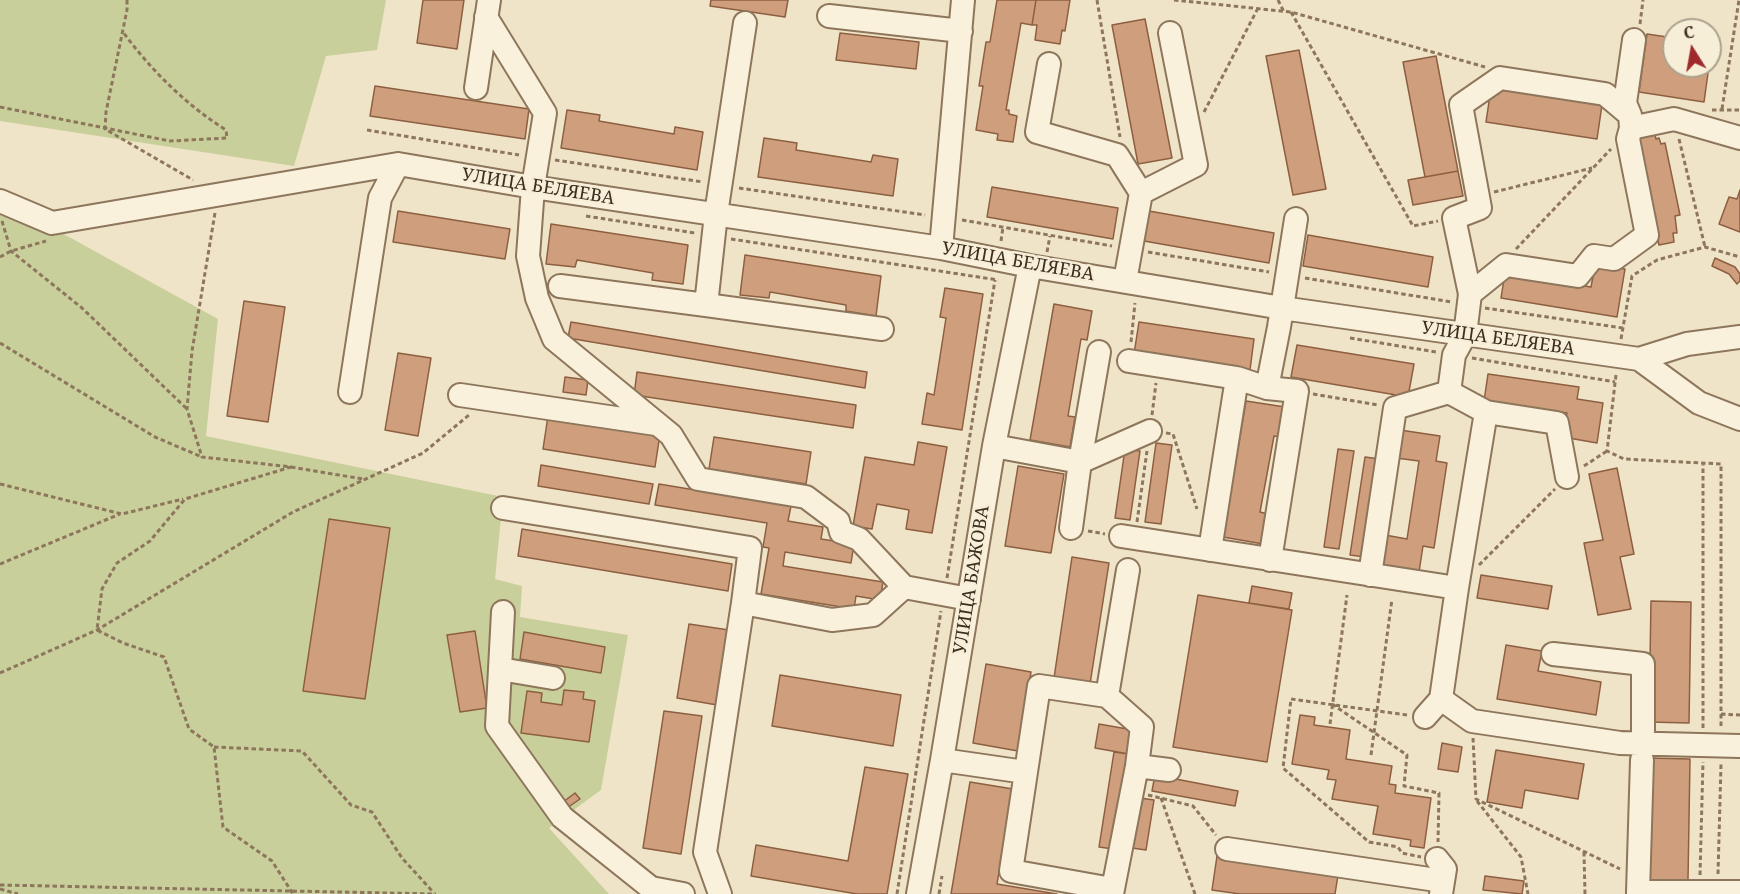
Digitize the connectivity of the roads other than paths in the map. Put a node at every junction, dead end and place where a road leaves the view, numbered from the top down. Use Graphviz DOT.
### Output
graph roads {
  1 [pos="963,0"];
  2 [pos="487,8"];
  3 [pos="829,15"];
  4 [pos="745,23"];
  5 [pos="961,31"];
  6 [pos="1170,33"];
  7 [pos="1634,39"];
  8 [pos="1049,64"];
  9 [pos="476,88"];
  10 [pos="1631,122"];
  11 [pos="1740,138"];
  12 [pos="398,164"];
  13 [pos="533,187"];
  14 [pos="1141,193"];
  15 [pos="0,201"];
  16 [pos="716,214"];
  17 [pos="1296,219"];
  18 [pos="941,248"];
  19 [pos="1030,266"];
  20 [pos="1125,281"];
  21 [pos="560,286"];
  22 [pos="1470,300"];
  23 [pos="706,305"];
  24 [pos="1282,308"];
  25 [pos="882,329"];
  26 [pos="1465,335"];
  27 [pos="1740,337"];
  28 [pos="1099,352"];
  29 [pos="1628,358"];
  30 [pos="1129,361"];
  31 [pos="1237,378"];
  32 [pos="1267,388"];
  33 [pos="350,392"];
  34 [pos="1449,392"];
  35 [pos="460,395"];
  36 [pos="1486,412"];
  37 [pos="1740,419"];
  38 [pos="658,424"];
  39 [pos="1150,431"];
  40 [pos="994,446"];
  41 [pos="1080,462"];
  42 [pos="1568,477"];
  43 [pos="503,508"];
  44 [pos="1071,528"];
  45 [pos="1121,536"];
  46 [pos="1210,550"];
  47 [pos="1270,560"];
  48 [pos="1128,570"];
  49 [pos="1370,575"];
  50 [pos="904,587"];
  51 [pos="1457,588"];
  52 [pos="969,599"];
  53 [pos="743,603"];
  54 [pos="503,612"];
  55 [pos="1553,654"];
  56 [pos="500,669"];
  57 [pos="553,678"];
  58 [pos="1107,696"];
  59 [pos="1441,699"];
  60 [pos="1425,717"];
  61 [pos="1721,745"];
  62 [pos="1642,752"];
  63 [pos="942,760"];
  64 [pos="1137,766"];
  65 [pos="1170,770"];
  66 [pos="1025,772"];
  67 [pos="1227,849"];
  68 [pos="1440,878"];
  69 [pos="1638,888"];
  70 [pos="1112,892"];
  71 [pos="1740,892"];
  72 [pos="682,894"];
  73 [pos="720,894"];
  74 [pos="918,894"];
  1 -- 5 [label="street"];
  2 -- 9 [label="street"];
  2 -- 13 [label="street"];
  3 -- 5 [label="street"];
  4 -- 16 [label="street"];
  5 -- 18 [label="street"];
  6 -- 14 [label="street"];
  7 -- 10 [label="street"];
  8 -- 14 [label="street"];
  10 -- 11 [label="street"];
  10 -- 22 [label="street"];
  10 -- 22 [label="street"];
  12 -- 13 [label="street, УЛИЦА БЕЛЯЕВА"];
  12 -- 15 [label="street, УЛИЦА БЕЛЯЕВА"];
  12 -- 33 [label="street"];
  13 -- 16 [label="street, УЛИЦА БЕЛЯЕВА"];
  13 -- 38 [label="street"];
  14 -- 20 [label="street"];
  16 -- 18 [label="street, УЛИЦА БЕЛЯЕВА"];
  16 -- 23 [label="street"];
  17 -- 24 [label="street"];
  18 -- 19 [label="street, УЛИЦА БЕЛЯЕВА"];
  19 -- 20 [label="street, УЛИЦА БЕЛЯЕВА"];
  19 -- 40 [label="street, УЛИЦА БАЖОВА"];
  20 -- 24 [label="street, УЛИЦА БЕЛЯЕВА"];
  21 -- 23 [label="street"];
  22 -- 26 [label="street"];
  23 -- 25 [label="street"];
  24 -- 26 [label="street, УЛИЦА БЕЛЯЕВА"];
  24 -- 32 [label="street"];
  26 -- 29 [label="street, УЛИЦА БЕЛЯЕВА"];
  26 -- 34 [label="street"];
  27 -- 29 [label="street, УЛИЦА БЕЛЯЕВА"];
  28 -- 41 [label="street"];
  29 -- 37 [label="street, УЛИЦА БЕЛЯЕВА"];
  30 -- 31 [label="street"];
  31 -- 32 [label="street"];
  31 -- 46 [label="street"];
  32 -- 47 [label="street"];
  34 -- 36 [label="street"];
  34 -- 49 [label="street"];
  35 -- 38 [label="street"];
  36 -- 42 [label="street"];
  36 -- 51 [label="street"];
  38 -- 50 [label="street"];
  39 -- 41 [label="street"];
  40 -- 41 [label="street"];
  40 -- 52 [label="street, УЛИЦА БАЖОВА"];
  41 -- 44 [label="street"];
  43 -- 53 [label="street"];
  45 -- 46 [label="street"];
  46 -- 47 [label="street"];
  47 -- 49 [label="street"];
  48 -- 58 [label="street"];
  49 -- 51 [label="street"];
  50 -- 52 [label="street"];
  50 -- 53 [label="street"];
  51 -- 59 [label="street"];
  52 -- 63 [label="street, УЛИЦА БАЖОВА"];
  53 -- 73 [label="street"];
  54 -- 56 [label="street"];
  55 -- 62 [label="street"];
  56 -- 57 [label="street"];
  56 -- 72 [label="street"];
  58 -- 64 [label="street"];
  58 -- 66 [label="street"];
  59 -- 60 [label="street"];
  59 -- 62 [label="street"];
  61 -- 62 [label="street"];
  62 -- 69 [label="street"];
  63 -- 66 [label="street"];
  63 -- 74 [label="street, УЛИЦА БАЖОВА"];
  64 -- 65 [label="street"];
  64 -- 70 [label="street"];
  66 -- 70 [label="street"];
  67 -- 68 [label="street"];
  69 -- 71 [label="street"];
}
